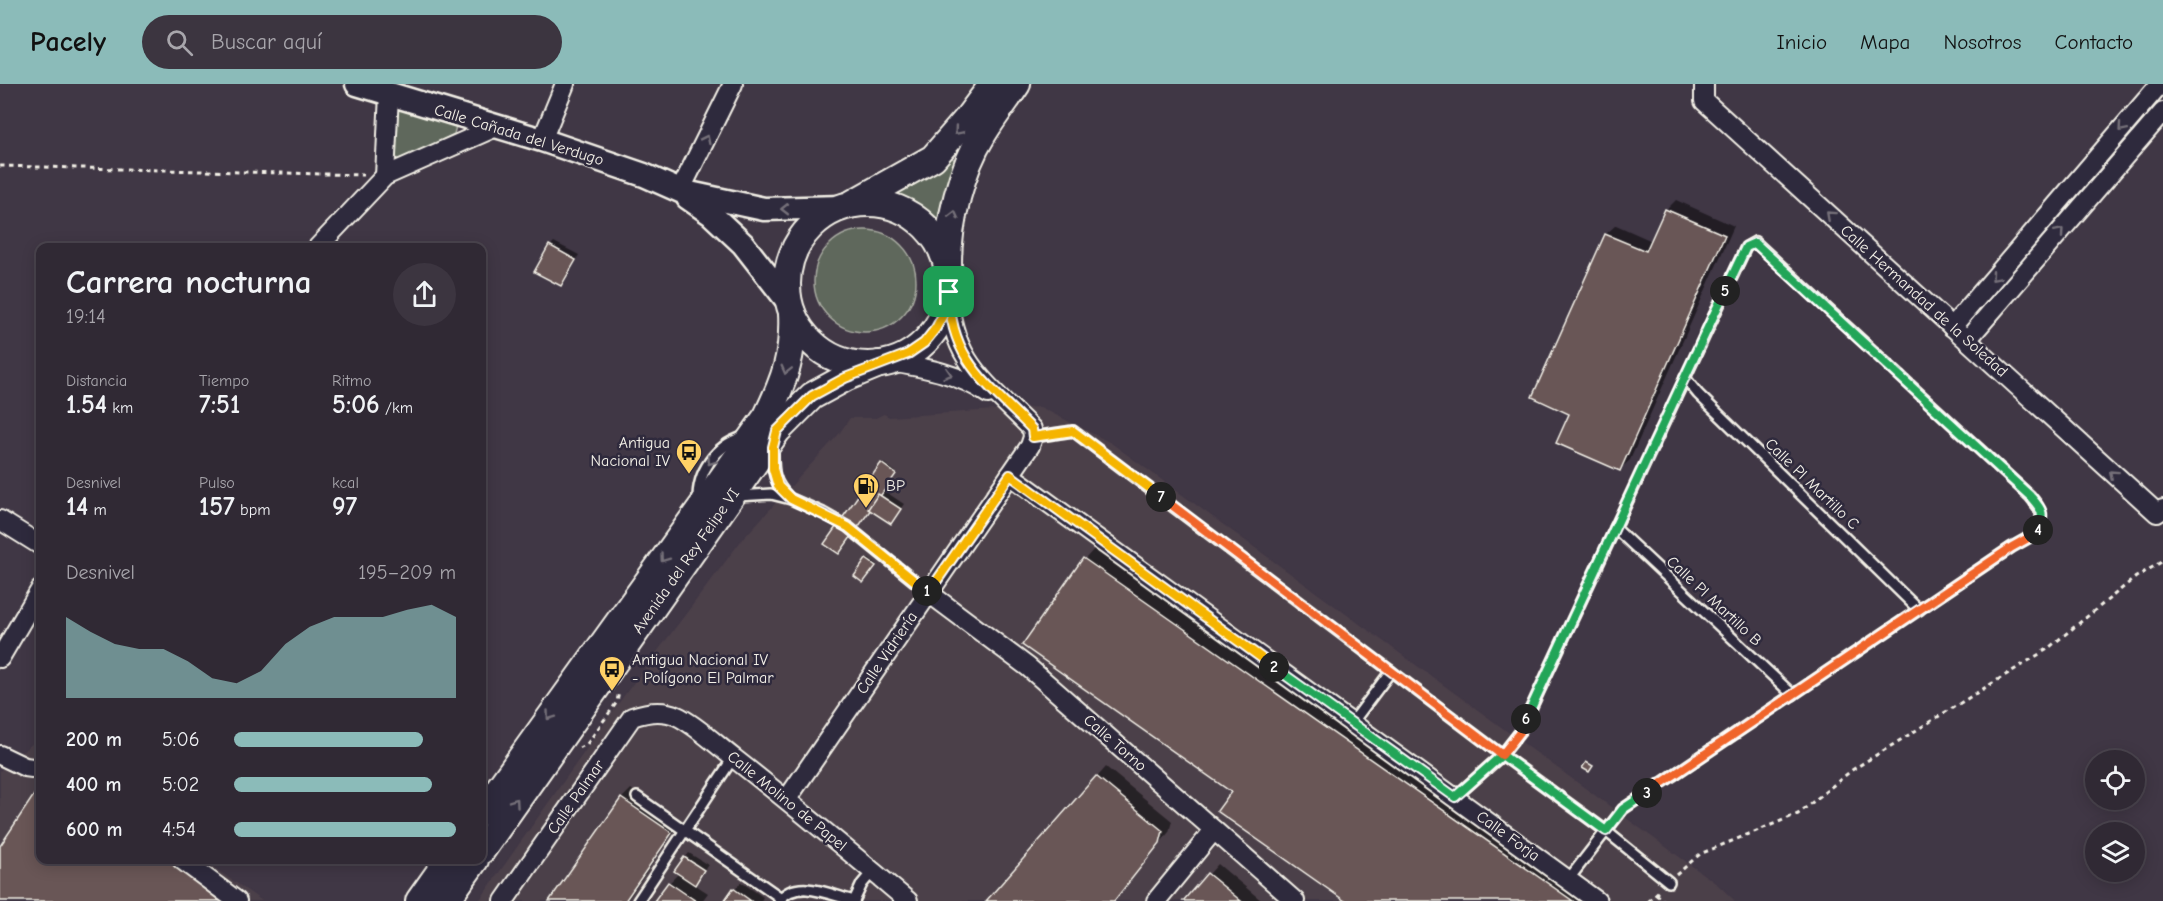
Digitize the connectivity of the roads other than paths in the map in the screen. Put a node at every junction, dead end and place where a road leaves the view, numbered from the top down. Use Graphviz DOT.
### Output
graph roads {
  1 [pos="357,84"];
  2 [pos="565,84"];
  3 [pos="733,84"];
  4 [pos="993,84"];
  5 [pos="1017,84"];
  6 [pos="1704,84"];
  7 [pos="2153,92"];
  8 [pos="389,94"];
  9 [pos="2163,112"];
  10 [pos="496,127"];
  11 [pos="542,140"];
  12 [pos="385,176"];
  13 [pos="680,191"];
  14 [pos="847,206"];
  15 [pos="322,243"];
  16 [pos="949,283"];
  17 [pos="790,308"];
  18 [pos="1952,327"];
  19 [pos="1967,340"];
  20 [pos="885,363"];
  21 [pos="1685,378"];
  22 [pos="1021,418"];
  23 [pos="766,432"];
  24 [pos="1033,437"];
  25 [pos="1010,475"];
  26 [pos="731,497"];
  27 [pos="791,499"];
  28 [pos="2160,511"];
  29 [pos="0,520"];
  30 [pos="1615,528"];
  31 [pos="36,542"];
  32 [pos="929,592"];
  33 [pos="36,598"];
  34 [pos="1919,610"];
  35 [pos="0,658"];
  36 [pos="1391,671"];
  37 [pos="1793,695"];
  38 [pos="660,712"];
  39 [pos="1352,723"];
  40 [pos="0,755"];
  41 [pos="1502,755"];
  42 [pos="733,758"];
  43 [pos="36,768"];
  44 [pos="637,797"];
  45 [pos="1455,797"];
  46 [pos="787,799"];
  47 [pos="486,806"];
  48 [pos="686,829"];
  49 [pos="1214,830"];
  50 [pos="1606,831"];
  51 [pos="486,844"];
  52 [pos="187,864"];
  53 [pos="445,864"];
  54 [pos="472,864"];
  55 [pos="873,871"];
  56 [pos="1568,880"];
  57 [pos="1669,882"];
  58 [pos="780,899"];
  59 [pos="237,901"];
  60 [pos="419,901"];
  61 [pos="446,901"];
  62 [pos="504,901"];
  63 [pos="638,901"];
  64 [pos="854,901"];
  65 [pos="908,901"];
  66 [pos="1156,901"];
  67 [pos="1294,901"];
  68 [pos="1597,901"];
  1 -- 8 [label="street, Calle Cañada del Verdugo"];
  2 -- 11 [label="street"];
  13 -- 3 [label="street, one-way"];
  4 -- 14 [label="main road, one-way"];
  16 -- 5 [label="main road, one-way"];
  18 -- 6 [label="street, Calle Hermandad de la Soledad, one-way"];
  7 -- 18 [label="street, one-way"];
  8 -- 10 [label="street, Calle Cañada del Verdugo"];
  8 -- 12 [label="street"];
  19 -- 9 [label="street, one-way"];
  10 -- 11 [label="street, Calle Cañada del Verdugo"];
  10 -- 12 [label="street"];
  11 -- 13 [label="street, Calle Cañada del Verdugo"];
  12 -- 15 [label="street"];
  14 -- 13 [label="street, one-way"];
  13 -- 17 [label="street"];
  14 -- 16 [label="main road"];
  14 -- 17 [label="main road"];
  16 -- 20 [label="main road"];
  16 -- 22 [label="street"];
  17 -- 20 [label="main road"];
  17 -- 23 [label="main road, Avenida del Rey Felipe VI, one-way"];
  18 -- 19 [label="street, Calle Hermandad de la Soledad"];
  28 -- 19 [label="street, Calle Hermandad de la Soledad, one-way"];
  20 -- 22 [label="street, one-way"];
  20 -- 23 [label="main road, Avenida del Rey Felipe VI"];
  21 -- 30 [label="lane"];
  21 -- 34 [label="lane, Calle Pl Martillo C"];
  21 -- 34 [label="lane"];
  22 -- 24 [label="street"];
  23 -- 26 [label="main road, Avenida del Rey Felipe VI"];
  23 -- 27 [label="lane"];
  23 -- 47 [label="main road, Avenida del Rey Felipe VI, one-way"];
  24 -- 25 [label="street, Calle Vidriería"];
  24 -- 36 [label="lane"];
  25 -- 32 [label="street, Calle Vidriería"];
  25 -- 39 [label="street, Calle Forja"];
  26 -- 27 [label="lane"];
  51 -- 26 [label="main road, Avenida del Rey Felipe VI, one-way"];
  27 -- 32 [label="lane"];
  29 -- 31 [label="street"];
  30 -- 37 [label="lane, Calle Pl Martillo B"];
  30 -- 41 [label="lane"];
  32 -- 46 [label="street, Calle Vidriería"];
  32 -- 49 [label="street, Calle Torno"];
  33 -- 35 [label="street"];
  34 -- 37 [label="lane"];
  36 -- 39 [label="lane"];
  36 -- 41 [label="lane"];
  37 -- 50 [label="lane"];
  38 -- 42 [label="street, Calle Molino de Papel"];
  38 -- 62 [label="street, Calle Palmar"];
  39 -- 45 [label="street, Calle Forja"];
  40 -- 43 [label="street"];
  41 -- 45 [label="lane"];
  41 -- 50 [label="lane"];
  42 -- 46 [label="street, Calle Molino de Papel"];
  42 -- 48 [label="lane"];
  44 -- 48 [label="lane"];
  45 -- 56 [label="street, Calle Forja"];
  46 -- 55 [label="street, Calle Molino de Papel"];
  48 -- 58 [label="lane"];
  48 -- 63 [label="lane"];
  49 -- 66 [label="street"];
  49 -- 67 [label="street, Calle Torno"];
  50 -- 56 [label="lane"];
  50 -- 57 [label="lane"];
  52 -- 59 [label="street"];
  53 -- 60 [label="main road"];
  54 -- 61 [label="main road"];
  55 -- 64 [label="lane"];
  55 -- 65 [label="street, Calle Molino de Papel"];
  56 -- 68 [label="street, Calle Forja"];
  58 -- 64 [label="lane"];
}
